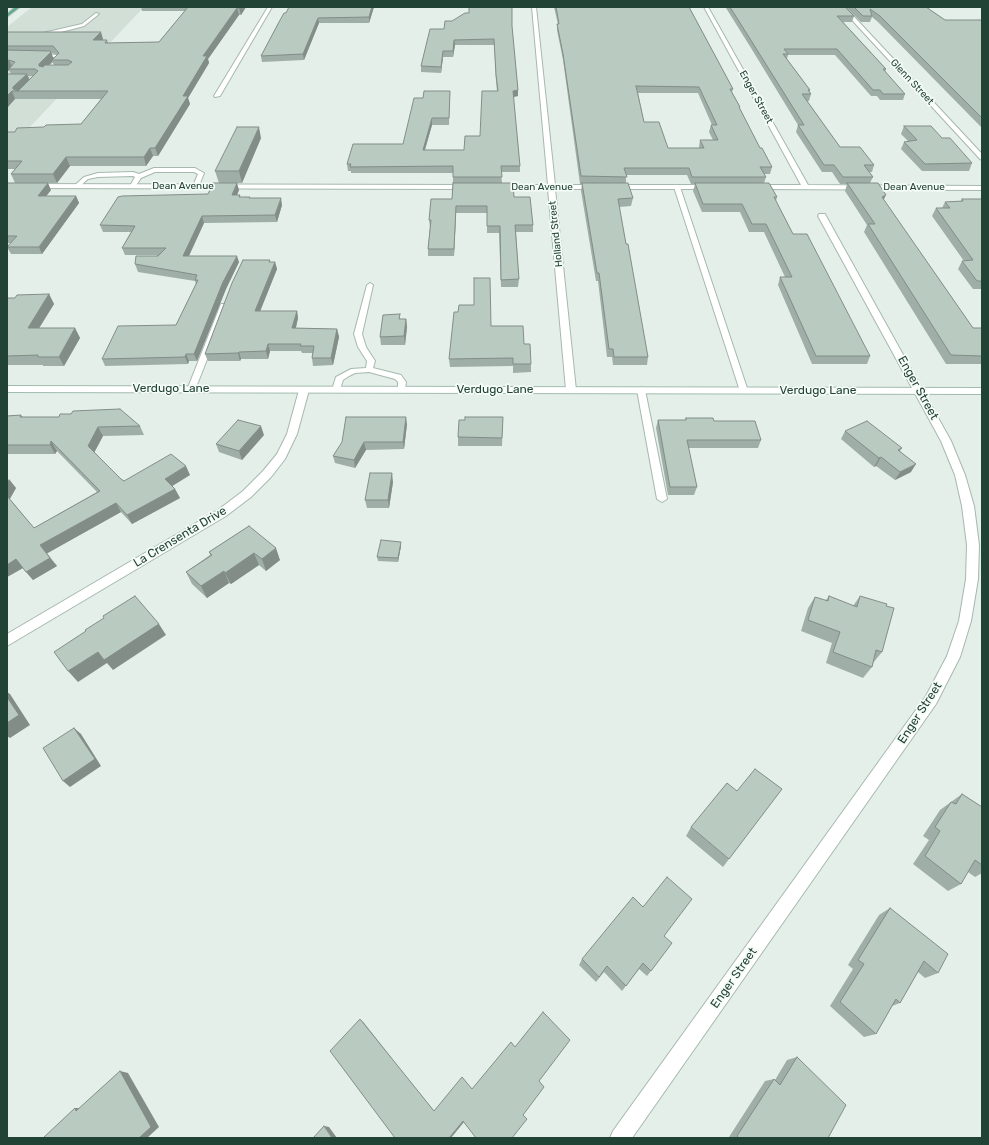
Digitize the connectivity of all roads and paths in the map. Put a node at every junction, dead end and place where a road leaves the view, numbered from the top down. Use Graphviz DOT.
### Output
graph roads {
  1 [pos="9,7"];
  2 [pos="18,7"];
  3 [pos="270,7"];
  4 [pos="534,7"];
  5 [pos="706,7"];
  6 [pos="842,7"];
  7 [pos="7,9"];
  8 [pos="97,14"];
  9 [pos="7,16"];
  10 [pos="43,34"];
  11 [pos="34,55"];
  12 [pos="47,70"];
  13 [pos="55,70"];
  14 [pos="43,75"];
  15 [pos="217,96"];
  16 [pos="982,158"];
  17 [pos="138,177"];
  18 [pos="7,186"];
  19 [pos="77,186"];
  20 [pos="133,186"];
  21 [pos="196,186"];
  22 [pos="480,187"];
  23 [pos="488,187"];
  24 [pos="551,187"];
  25 [pos="677,187"];
  26 [pos="723,187"];
  27 [pos="745,187"];
  28 [pos="806,187"];
  29 [pos="982,188"];
  30 [pos="822,216"];
  31 [pos="370,285"];
  32 [pos="227,297"];
  33 [pos="369,370"];
  34 [pos="7,389"];
  35 [pos="191,390"];
  36 [pos="304,390"];
  37 [pos="336,390"];
  38 [pos="401,390"];
  39 [pos="571,390"];
  40 [pos="641,390"];
  41 [pos="744,391"];
  42 [pos="920,391"];
  43 [pos="982,391"];
  44 [pos="662,498"];
  45 [pos="7,642"];
  46 [pos="620,1138"];
  1 -- 7 [label="main road"];
  2 -- 9 [label="main road"];
  3 -- 15 [label="street"];
  4 -- 24 [label="street, Holland Street"];
  5 -- 28 [label="street, Enger Street"];
  6 -- 16 [label="street, Glenn Street"];
  8 -- 10 [label="lane"];
  11 -- 12 [label="lane"];
  12 -- 13 [label="lane"];
  12 -- 14 [label="lane"];
  17 -- 19 [label="lane"];
  17 -- 20 [label="lane"];
  17 -- 21 [label="lane"];
  18 -- 19 [label="street, Dean Avenue"];
  19 -- 20 [label="street, Dean Avenue"];
  20 -- 21 [label="street, Dean Avenue"];
  21 -- 22 [label="street, Dean Avenue"];
  23 -- 24 [label="street, Dean Avenue"];
  24 -- 25 [label="street, Dean Avenue"];
  24 -- 39 [label="street, Holland Street"];
  25 -- 26 [label="street, Dean Avenue"];
  25 -- 41 [label="lane"];
  27 -- 28 [label="street, Dean Avenue"];
  28 -- 29 [label="street, Dean Avenue"];
  30 -- 42 [label="street, Enger Street"];
  31 -- 33 [label="lane"];
  32 -- 35 [label="lane"];
  33 -- 37 [label="lane"];
  33 -- 38 [label="lane"];
  34 -- 35 [label="street, Verdugo Lane"];
  35 -- 36 [label="street, Verdugo Lane"];
  36 -- 37 [label="street, Verdugo Lane"];
  36 -- 45 [label="street, La Crensenta Drive"];
  37 -- 38 [label="street, Verdugo Lane"];
  38 -- 39 [label="street, Verdugo Lane"];
  39 -- 40 [label="street, Verdugo Lane"];
  40 -- 41 [label="street, Verdugo Lane"];
  40 -- 44 [label="lane"];
  41 -- 42 [label="street, Verdugo Lane"];
  42 -- 43 [label="street, Verdugo Lane"];
  42 -- 46 [label="street, Enger Street"];
}
